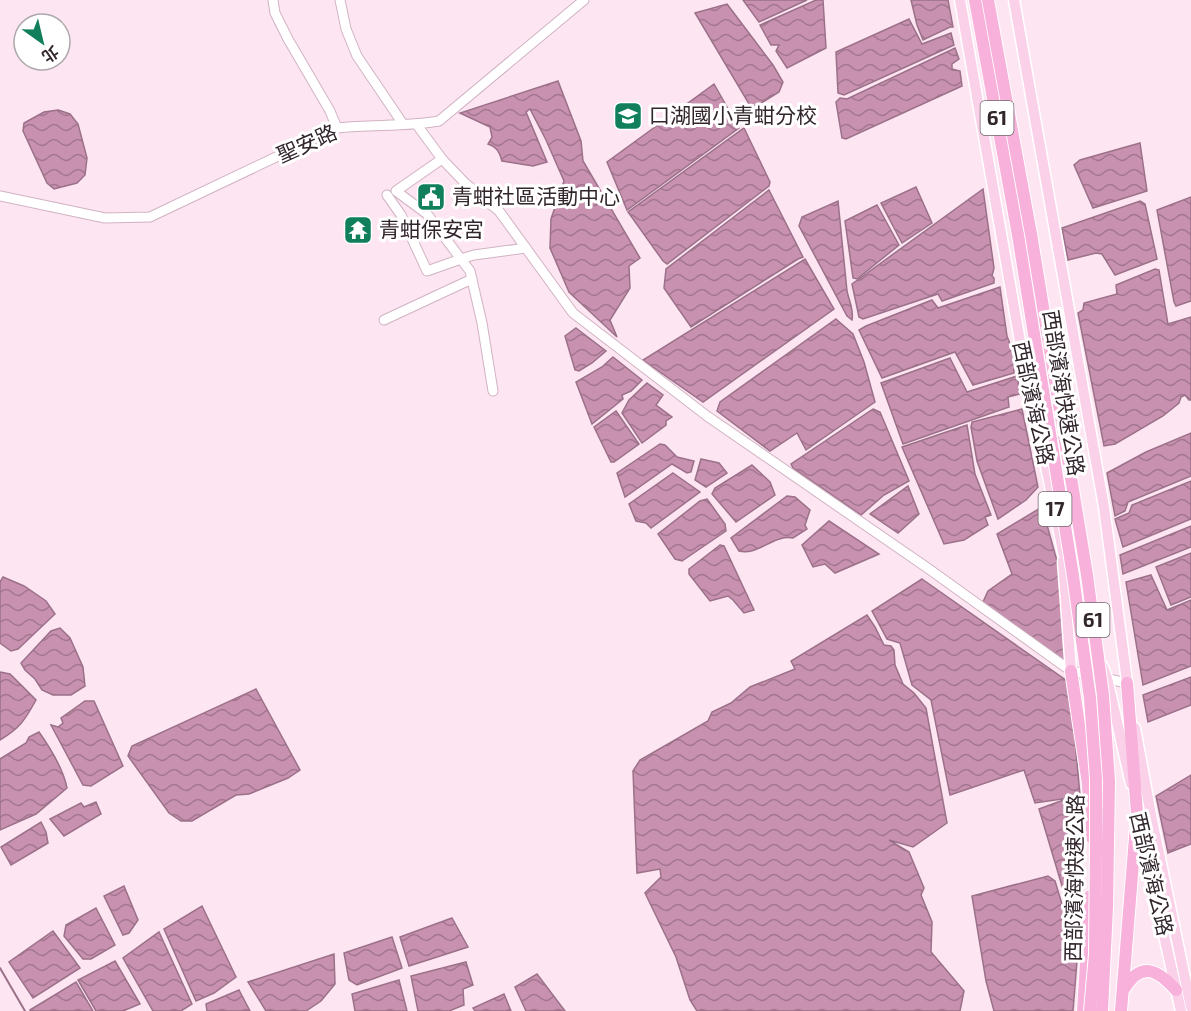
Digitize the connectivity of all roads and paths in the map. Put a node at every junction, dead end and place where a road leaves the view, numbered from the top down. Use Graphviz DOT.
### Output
graph roads {
  1 [pos="273,0"];
  2 [pos="340,0"];
  3 [pos="584,0"];
  4 [pos="960,0"];
  5 [pos="975,0"];
  6 [pos="988,0"];
  7 [pos="1014,0"];
  8 [pos="403,124"];
  9 [pos="417,125"];
  10 [pos="337,128"];
  11 [pos="442,159"];
  12 [pos="387,195"];
  13 [pos="0,196"];
  14 [pos="526,248"];
  15 [pos="461,258"];
  16 [pos="472,279"];
  17 [pos="384,320"];
  18 [pos="493,391"];
  19 [pos="1063,552"];
  20 [pos="1071,672"];
  21 [pos="1107,678"];
  22 [pos="1127,683"];
  23 [pos="1137,813"];
  24 [pos="1123,990"];
  25 [pos="1176,990"];
  26 [pos="1191,1007"];
  27 [pos="1083,1011"];
  28 [pos="1090,1011"];
  29 [pos="1102,1011"];
  30 [pos="1121,1011"];
  31 [pos="1181,1011"];
  1 -- 10 [label="street"];
  2 -- 8 [label="street"];
  3 -- 9 [label="street, 聖安路"];
  4 -- 19 [label="main road, 西部濱海公路 / 17"];
  5 -- 28 [label="highway, 西部濱海快速公路 / 61, bridge"];
  6 -- 29 [label="highway, 西部濱海快速公路 / 61, bridge"];
  7 -- 22 [label="main road, 西部濱海公路 / 17"];
  8 -- 9 [label="street, 聖安路"];
  8 -- 10 [label="street, 聖安路"];
  9 -- 11 [label="street"];
  10 -- 13 [label="street, 聖安路"];
  11 -- 14 [label="street"];
  11 -- 15 [label="street"];
  12 -- 15 [label="street"];
  14 -- 15 [label="street"];
  14 -- 20 [label="street"];
  15 -- 16 [label="street"];
  16 -- 17 [label="street"];
  16 -- 18 [label="street"];
  19 -- 20 [label="main road"];
  19 -- 21 [label="main road, 西部濱海公路 / 17"];
  20 -- 21 [label="street"];
  20 -- 27 [label="highway"];
  21 -- 22 [label="street"];
  21 -- 23 [label="main road, 西部濱海公路 / 17"];
  22 -- 23 [label="highway"];
  22 -- 26 [label="main road, 西部濱海公路 / 17"];
  23 -- 24 [label="highway"];
  23 -- 25 [label="main road, 西部濱海公路 / 17"];
  24 -- 25 [label="highway"];
  24 -- 30 [label="highway"];
  25 -- 31 [label="main road, 西部濱海公路 / 17"];
}
